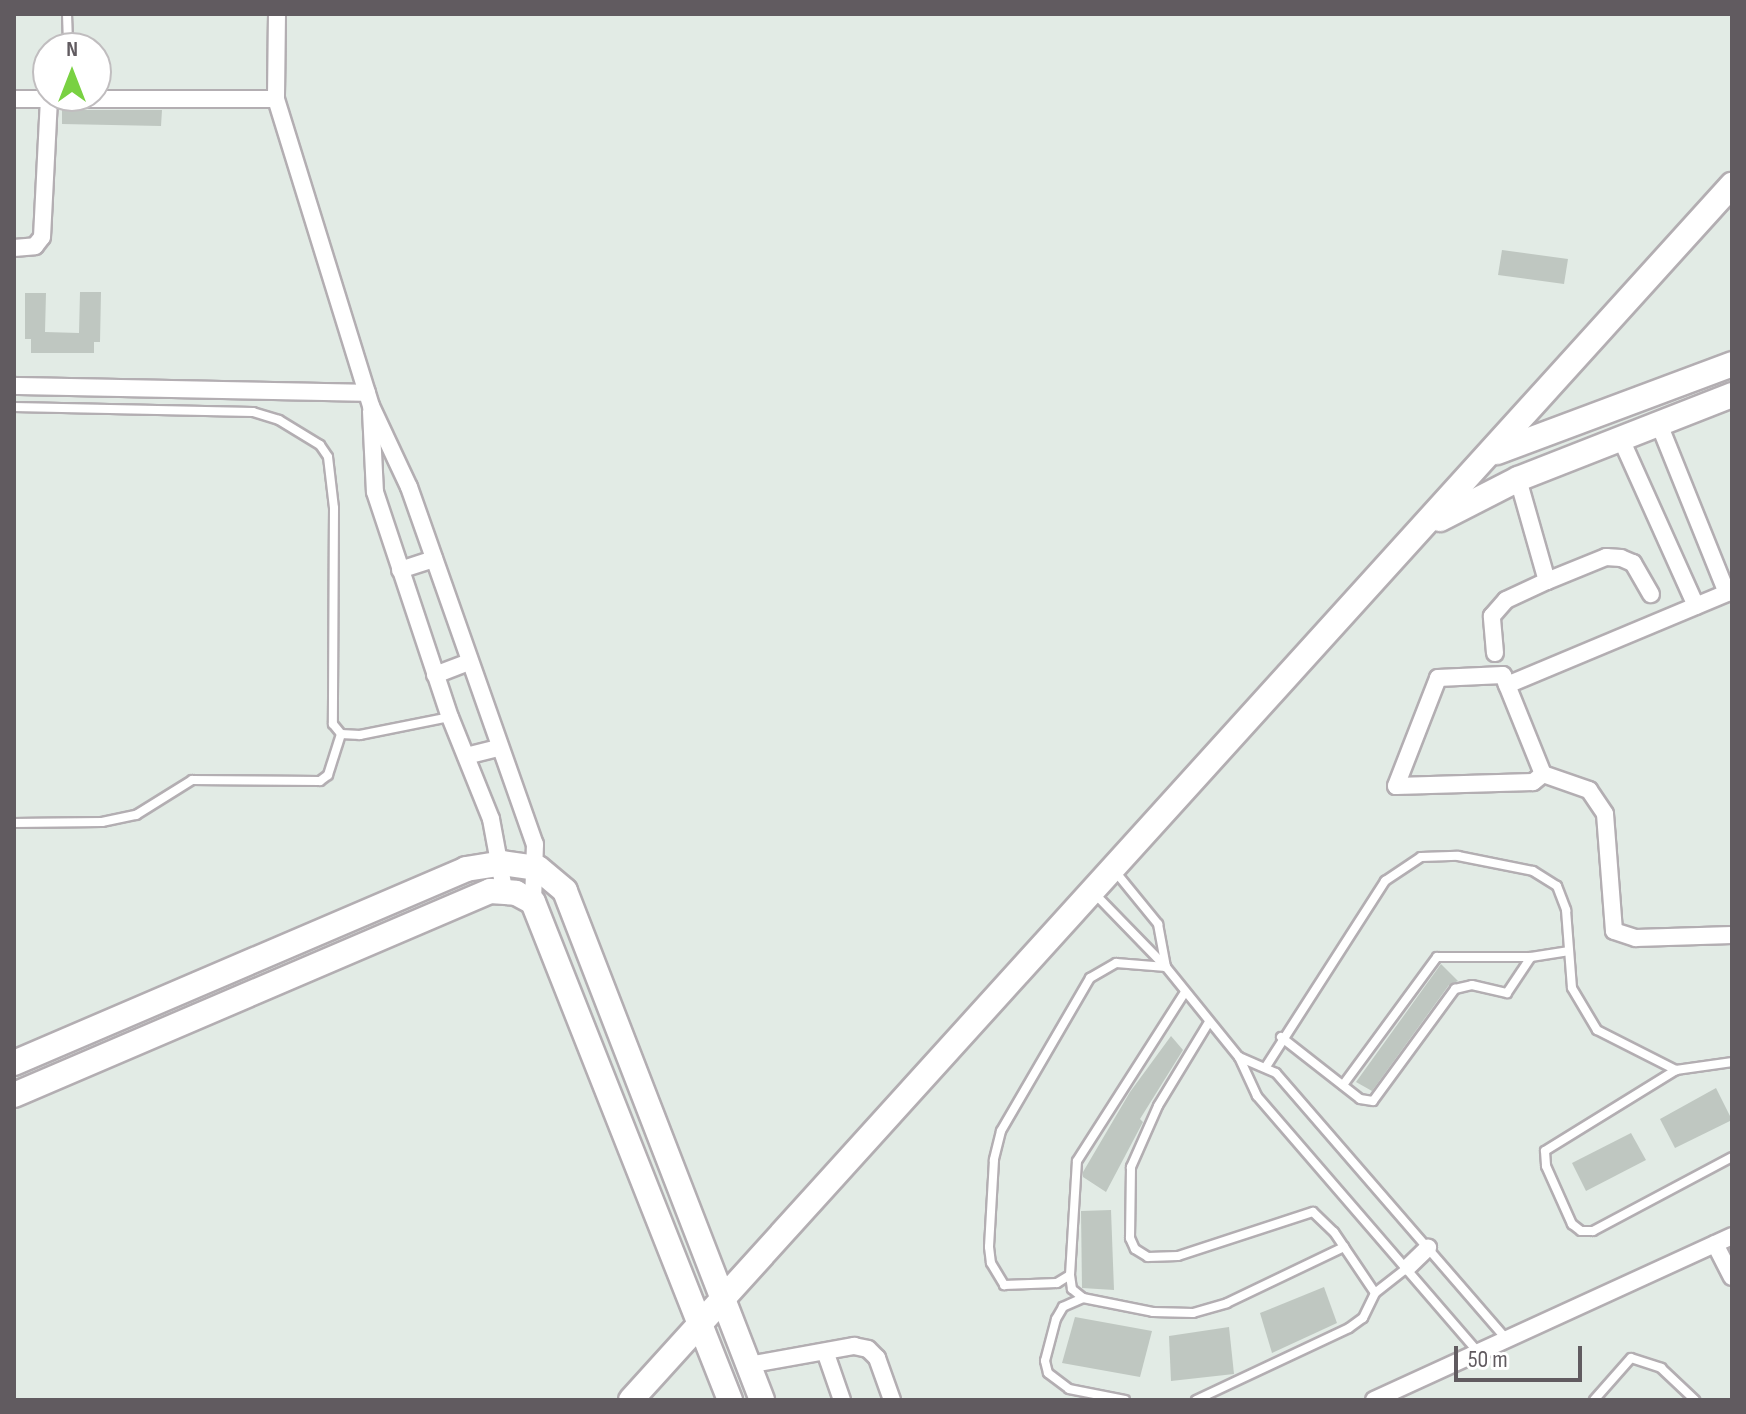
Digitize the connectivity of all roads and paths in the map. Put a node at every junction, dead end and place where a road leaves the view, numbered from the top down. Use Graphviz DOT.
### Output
graph roads {
  1 [pos="277,14"];
  2 [pos="112,98"];
  3 [pos="276,99"];
  4 [pos="48,112"];
  5 [pos="1732,185"];
  6 [pos="14,248"];
  7 [pos="1732,364"];
  8 [pos="14,386"];
  9 [pos="1732,395"];
  10 [pos="369,400"];
  11 [pos="14,407"];
  12 [pos="1659,424"];
  13 [pos="1621,439"];
  14 [pos="1491,454"];
  15 [pos="1518,479"];
  16 [pos="1423,528"];
  17 [pos="434,559"];
  18 [pos="400,570"];
  19 [pos="1547,581"];
  20 [pos="1729,592"];
  21 [pos="1651,594"];
  22 [pos="1696,606"];
  23 [pos="1495,653"];
  24 [pos="469,662"];
  25 [pos="435,675"];
  26 [pos="1507,685"];
  27 [pos="450,717"];
  28 [pos="341,734"];
  29 [pos="499,748"];
  30 [pos="466,756"];
  31 [pos="1543,774"];
  32 [pos="14,823"];
  33 [pos="502,863"];
  34 [pos="538,868"];
  35 [pos="1114,870"];
  36 [pos="504,889"];
  37 [pos="1094,893"];
  38 [pos="533,902"];
  39 [pos="1732,935"];
  40 [pos="1568,951"];
  41 [pos="1531,957"];
  42 [pos="1166,967"];
  43 [pos="1185,992"];
  44 [pos="1209,1022"];
  45 [pos="1281,1037"];
  46 [pos="1239,1057"];
  47 [pos="1732,1062"];
  48 [pos="14,1063"];
  49 [pos="1267,1065"];
  50 [pos="1676,1070"];
  51 [pos="1343,1085"];
  52 [pos="14,1095"];
  53 [pos="1732,1157"];
  54 [pos="1732,1236"];
  55 [pos="1715,1244"];
  56 [pos="1344,1247"];
  57 [pos="1428,1248"];
  58 [pos="1408,1267"];
  59 [pos="1070,1275"];
  60 [pos="1732,1277"];
  61 [pos="1375,1293"];
  62 [pos="1083,1298"];
  63 [pos="723,1299"];
  64 [pos="700,1325"];
  65 [pos="1507,1340"];
  66 [pos="826,1354"];
  67 [pos="1480,1355"];
  68 [pos="748,1365"];
  69 [pos="639,1396"];
  70 [pos="730,1400"];
  71 [pos="762,1400"];
  72 [pos="842,1400"];
  73 [pos="892,1400"];
  74 [pos="1125,1400"];
  75 [pos="1196,1400"];
  76 [pos="1374,1400"];
  77 [pos="1594,1400"];
  78 [pos="1695,1400"];
  1 -- 3 [label="street"];
  2 -- 3 [label="street"];
  3 -- 10 [label="street"];
  4 -- 6 [label="street"];
  5 -- 14 [label="street"];
  7 -- 14 [label="street"];
  8 -- 10 [label="street"];
  9 -- 12 [label="street"];
  10 -- 17 [label="street"];
  10 -- 18 [label="street"];
  11 -- 28 [label="lane"];
  12 -- 13 [label="street"];
  12 -- 20 [label="street"];
  13 -- 15 [label="street"];
  13 -- 22 [label="street"];
  14 -- 16 [label="street"];
  15 -- 16 [label="street"];
  15 -- 19 [label="street"];
  16 -- 35 [label="street"];
  17 -- 18 [label="street"];
  17 -- 24 [label="street"];
  18 -- 25 [label="street"];
  19 -- 21 [label="street"];
  19 -- 23 [label="street"];
  20 -- 22 [label="street"];
  22 -- 26 [label="street"];
  24 -- 25 [label="street"];
  24 -- 29 [label="street"];
  25 -- 27 [label="street"];
  26 -- 31 [label="street"];
  26 -- 31 [label="street"];
  27 -- 28 [label="lane"];
  27 -- 30 [label="street"];
  28 -- 32 [label="lane"];
  29 -- 30 [label="street"];
  29 -- 34 [label="street"];
  30 -- 33 [label="street"];
  31 -- 39 [label="street"];
  33 -- 34 [label="street"];
  33 -- 36 [label="street"];
  33 -- 48 [label="street"];
  34 -- 38 [label="street"];
  34 -- 63 [label="street"];
  35 -- 37 [label="street"];
  35 -- 42 [label="lane"];
  36 -- 38 [label="street"];
  36 -- 52 [label="street"];
  37 -- 42 [label="lane"];
  37 -- 63 [label="street"];
  38 -- 64 [label="street"];
  40 -- 41 [label="lane"];
  40 -- 45 [label="lane"];
  40 -- 50 [label="lane"];
  41 -- 51 [label="lane"];
  41 -- 51 [label="lane"];
  42 -- 43 [label="lane"];
  42 -- 59 [label="lane"];
  43 -- 44 [label="lane"];
  43 -- 59 [label="lane"];
  44 -- 46 [label="lane"];
  44 -- 56 [label="lane"];
  45 -- 49 [label="lane"];
  45 -- 51 [label="lane"];
  46 -- 49 [label="lane"];
  46 -- 58 [label="lane"];
  47 -- 50 [label="lane"];
  49 -- 57 [label="lane"];
  50 -- 53 [label="lane"];
  54 -- 55 [label="street"];
  55 -- 60 [label="street"];
  55 -- 65 [label="street"];
  56 -- 61 [label="lane"];
  56 -- 62 [label="lane"];
  57 -- 58 [label="street"];
  57 -- 65 [label="lane"];
  58 -- 61 [label="lane"];
  58 -- 67 [label="lane"];
  59 -- 62 [label="lane"];
  61 -- 75 [label="lane"];
  62 -- 74 [label="lane"];
  63 -- 64 [label="street"];
  63 -- 68 [label="street"];
  64 -- 69 [label="street"];
  64 -- 70 [label="street"];
  65 -- 67 [label="street"];
  66 -- 68 [label="street"];
  66 -- 72 [label="street"];
  66 -- 73 [label="street"];
  67 -- 76 [label="street"];
  68 -- 71 [label="street"];
  77 -- 78 [label="lane"];
}
